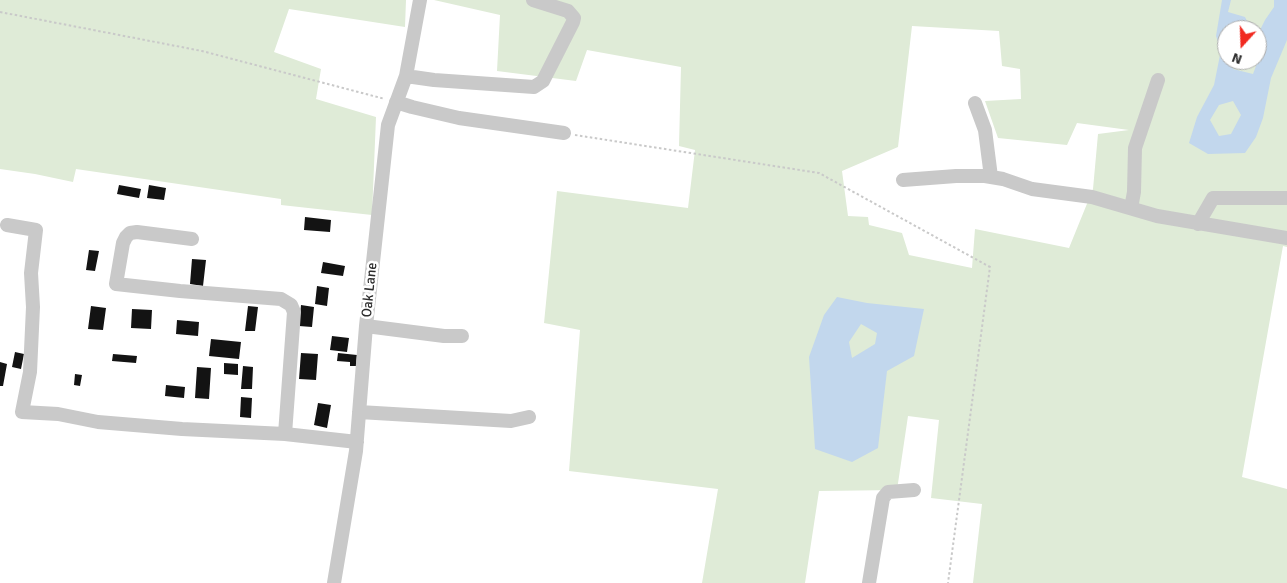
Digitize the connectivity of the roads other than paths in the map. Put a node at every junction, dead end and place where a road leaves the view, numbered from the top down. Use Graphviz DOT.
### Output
graph roads {
  1 [pos="420,0"];
  2 [pos="533,0"];
  3 [pos="406,76"];
  4 [pos="1158,80"];
  5 [pos="396,102"];
  6 [pos="975,103"];
  7 [pos="564,133"];
  8 [pos="991,177"];
  9 [pos="903,180"];
  10 [pos="1287,198"];
  11 [pos="1131,208"];
  12 [pos="1198,224"];
  13 [pos="6,225"];
  14 [pos="1287,238"];
  15 [pos="192,239"];
  16 [pos="366,326"];
  17 [pos="462,336"];
  18 [pos="359,412"];
  19 [pos="529,417"];
  20 [pos="285,434"];
  21 [pos="357,442"];
  22 [pos="914,490"];
  23 [pos="334,583"];
  24 [pos="869,583"];
  1 -- 3 [label="lane, Oak Lane"];
  2 -- 3 [label="lane"];
  3 -- 5 [label="lane, Oak Lane"];
  4 -- 11 [label="lane"];
  5 -- 7 [label="lane"];
  5 -- 16 [label="lane, Oak Lane"];
  6 -- 8 [label="lane"];
  8 -- 9 [label="lane"];
  8 -- 11 [label="lane"];
  10 -- 12 [label="lane"];
  11 -- 12 [label="lane"];
  12 -- 14 [label="lane"];
  13 -- 20 [label="lane"];
  15 -- 20 [label="lane"];
  16 -- 17 [label="lane"];
  16 -- 18 [label="lane, Oak Lane"];
  18 -- 19 [label="lane"];
  18 -- 21 [label="lane, Oak Lane"];
  20 -- 21 [label="lane"];
  21 -- 23 [label="lane, Oak Lane"];
  22 -- 24 [label="lane"];
}
